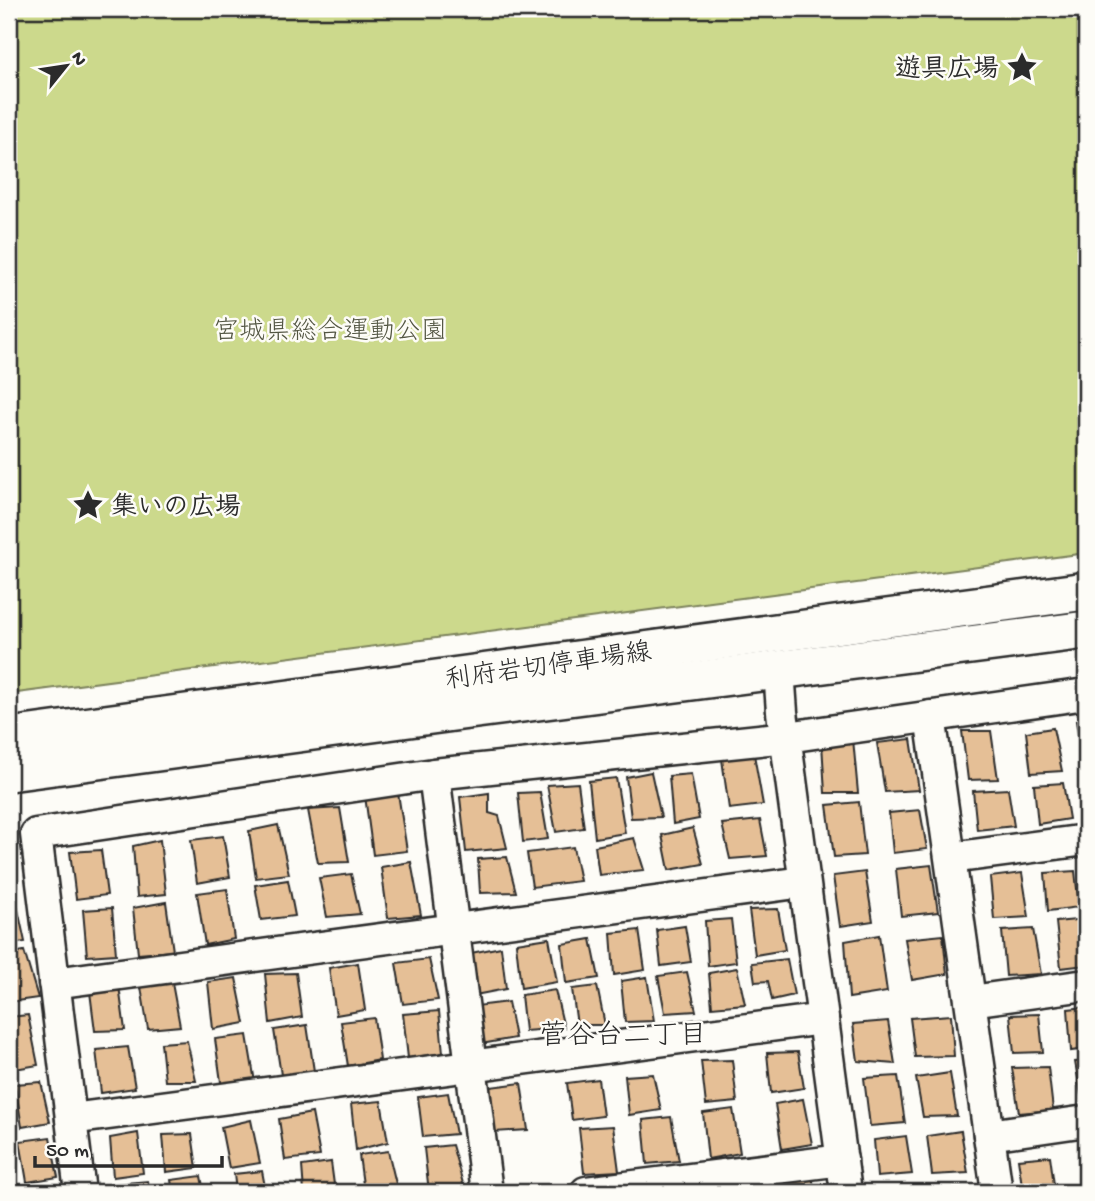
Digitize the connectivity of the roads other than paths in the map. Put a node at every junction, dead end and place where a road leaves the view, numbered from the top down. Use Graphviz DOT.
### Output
graph roads {
  1 [pos="1086,591"];
  2 [pos="1086,631"];
  3 [pos="779,670"];
  4 [pos="1086,694"];
  5 [pos="930,716"];
  6 [pos="9,737"];
  7 [pos="786,737"];
  8 [pos="9,772"];
  9 [pos="434,774"];
  10 [pos="1086,840"];
  11 [pos="951,858"];
  12 [pos="804,882"];
  13 [pos="453,929"];
  14 [pos="54,983"];
  15 [pos="1086,985"];
  16 [pos="971,1001"];
  17 [pos="823,1019"];
  18 [pos="471,1066"];
  19 [pos="71,1119"];
  20 [pos="1086,1121"];
  21 [pos="989,1135"];
  22 [pos="842,1160"];
  23 [pos="80,1192"];
  24 [pos="487,1192"];
  25 [pos="586,1192"];
  26 [pos="846,1192"];
  27 [pos="997,1192"];
  1 -- 6 [label="main road, 利府岩切停車場線"];
  2 -- 3 [label="main road, 利府岩切停車場線"];
  3 -- 7 [label="street"];
  3 -- 8 [label="main road, 利府岩切停車場線"];
  4 -- 5 [label="street"];
  5 -- 7 [label="street"];
  5 -- 11 [label="street"];
  7 -- 9 [label="street"];
  7 -- 12 [label="street"];
  9 -- 13 [label="street"];
  9 -- 14 [label="street"];
  10 -- 11 [label="street"];
  11 -- 16 [label="street"];
  12 -- 13 [label="street"];
  12 -- 17 [label="street"];
  13 -- 14 [label="street"];
  13 -- 18 [label="street"];
  14 -- 19 [label="street"];
  15 -- 16 [label="street"];
  16 -- 21 [label="street"];
  17 -- 18 [label="street"];
  17 -- 22 [label="street"];
  18 -- 19 [label="street"];
  18 -- 24 [label="street"];
  19 -- 23 [label="street"];
  20 -- 21 [label="street"];
  21 -- 27 [label="street"];
  22 -- 25 [label="street"];
  22 -- 26 [label="street"];
}
